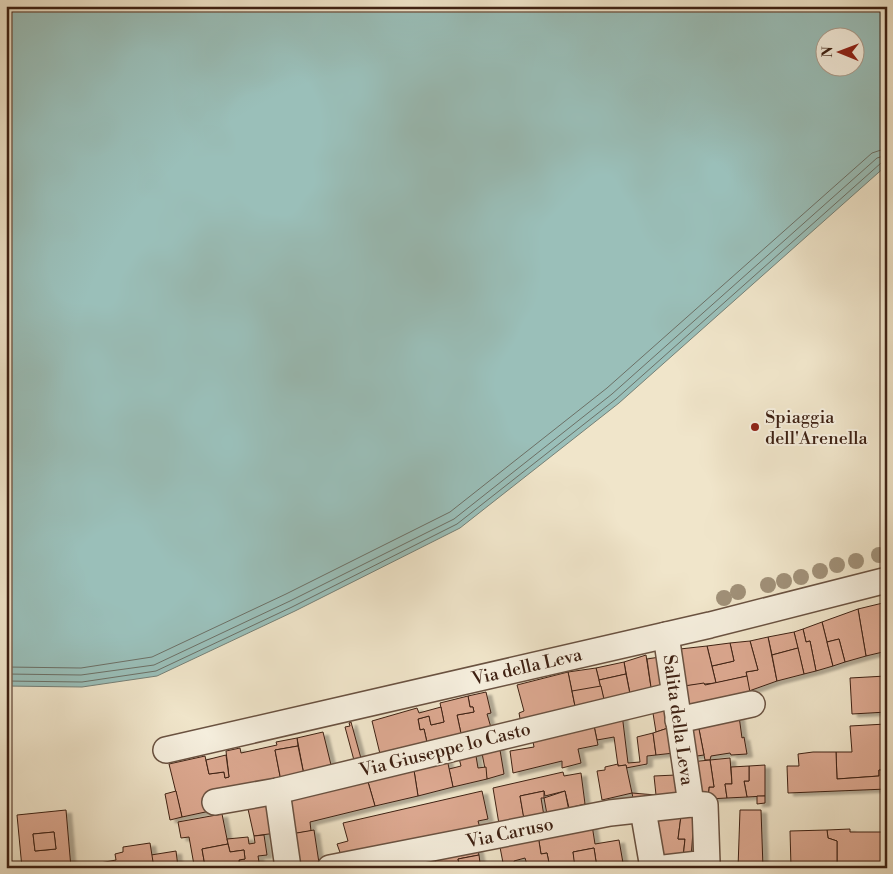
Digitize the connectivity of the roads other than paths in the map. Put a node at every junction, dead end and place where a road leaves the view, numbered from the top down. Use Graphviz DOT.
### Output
graph roads {
  1 [pos="887,580"];
  2 [pos="666,635"];
  3 [pos="674,695"];
  4 [pos="752,704"];
  5 [pos="678,720"];
  6 [pos="166,750"];
  7 [pos="277,791"];
  8 [pos="215,802"];
  9 [pos="690,804"];
  10 [pos="643,810"];
  11 [pos="424,859"];
  12 [pos="288,868"];
  13 [pos="330,868"];
  14 [pos="653,868"];
  15 [pos="664,868"];
  1 -- 2 [label="street, Via della Leva"];
  2 -- 3 [label="street, Salita della Leva"];
  2 -- 6 [label="street, Via della Leva"];
  3 -- 5 [label="street, Salita della Leva"];
  3 -- 7 [label="street, Via Giuseppe lo Casto"];
  4 -- 5 [label="street"];
  5 -- 9 [label="street, Salita della Leva"];
  7 -- 8 [label="street, Via Giuseppe lo Casto"];
  7 -- 12 [label="street"];
  9 -- 10 [label="street, Via Caruso"];
  9 -- 15 [label="street"];
  10 -- 11 [label="street, Via Caruso"];
  10 -- 14 [label="street"];
  11 -- 13 [label="street, Via Caruso"];
}
